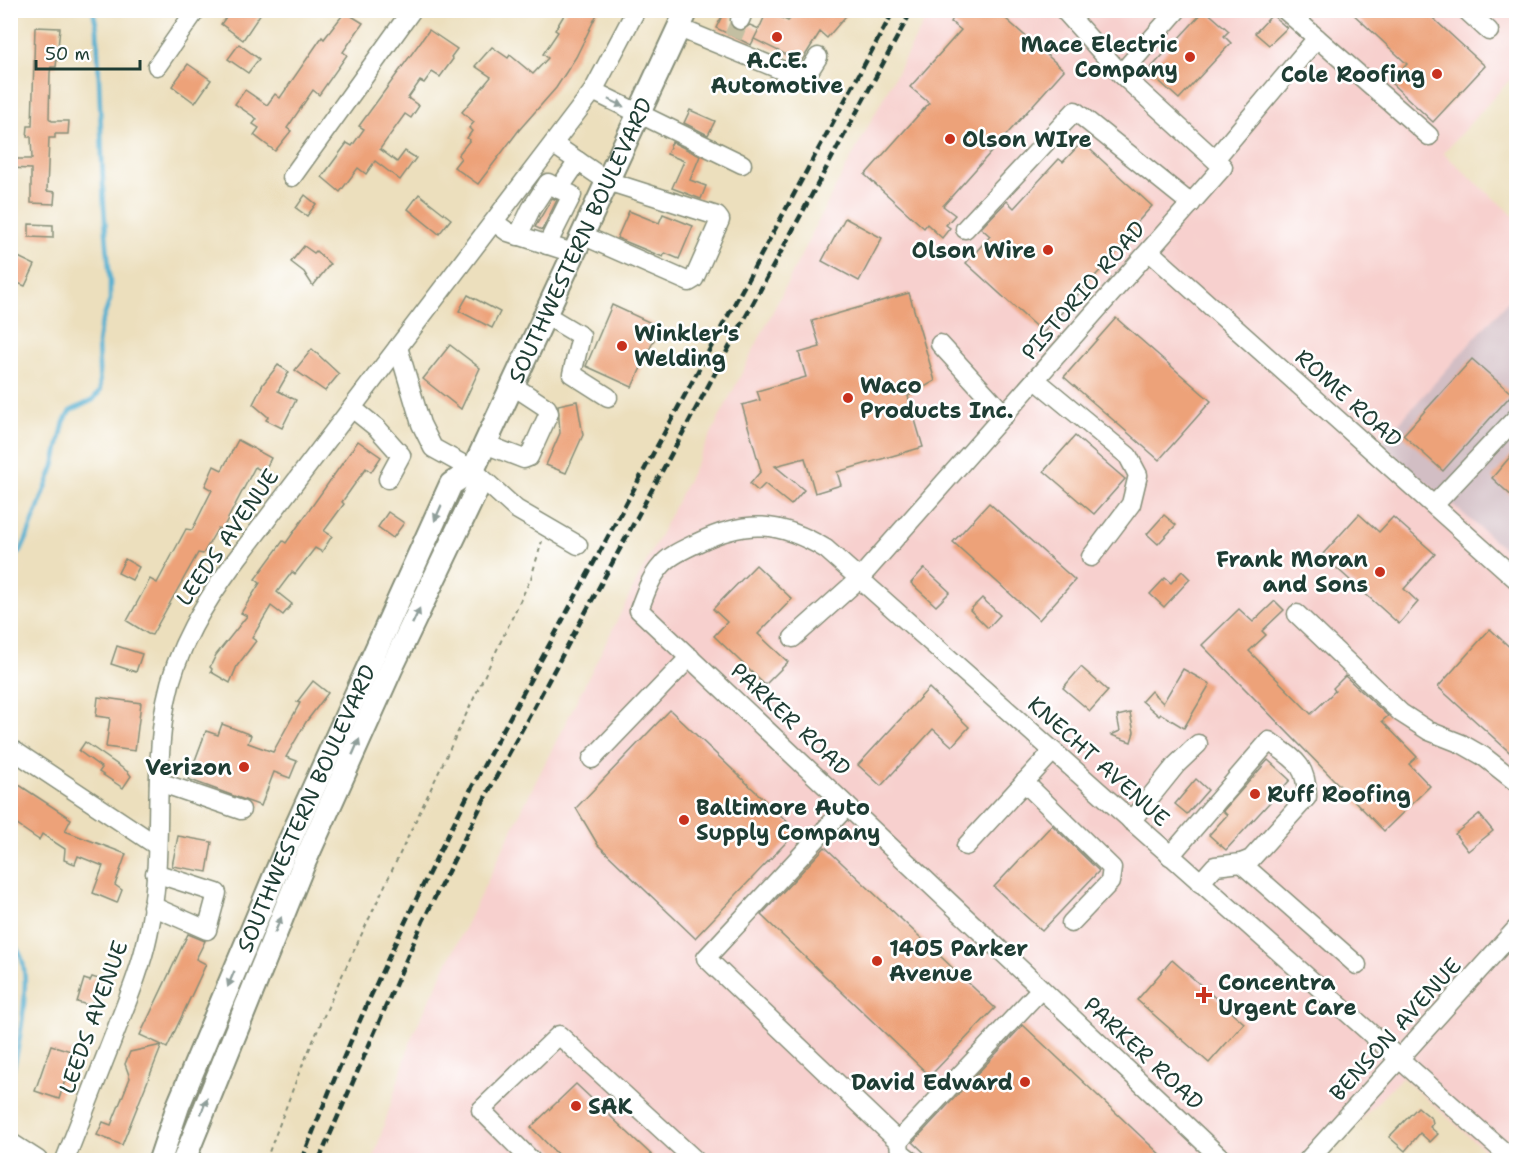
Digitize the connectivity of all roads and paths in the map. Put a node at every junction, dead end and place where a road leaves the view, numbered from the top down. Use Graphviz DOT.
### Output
graph roads {
  1 [pos="196,10"];
  2 [pos="412,10"];
  3 [pos="636,10"];
  4 [pos="1064,10"];
  5 [pos="1177,10"];
  6 [pos="1285,10"];
  7 [pos="1466,10"];
  8 [pos="683,20"];
  9 [pos="737,29"];
  10 [pos="1489,31"];
  11 [pos="1317,38"];
  12 [pos="818,57"];
  13 [pos="157,66"];
  14 [pos="1121,74"];
  15 [pos="593,91"];
  16 [pos="639,114"];
  17 [pos="1429,136"];
  18 [pos="554,144"];
  19 [pos="578,161"];
  20 [pos="1219,163"];
  21 [pos="742,164"];
  22 [pos="292,177"];
  23 [pos="608,181"];
  24 [pos="559,189"];
  25 [pos="1191,204"];
  26 [pos="494,222"];
  27 [pos="965,229"];
  28 [pos="518,236"];
  29 [pos="577,244"];
  30 [pos="547,245"];
  31 [pos="1150,252"];
  32 [pos="544,314"];
  33 [pos="940,344"];
  34 [pos="398,347"];
  35 [pos="1036,380"];
  36 [pos="512,385"];
  37 [pos="608,397"];
  38 [pos="352,408"];
  39 [pos="1005,415"];
  40 [pos="1516,418"];
  41 [pos="485,444"];
  42 [pos="473,470"];
  43 [pos="388,479"];
  44 [pos="1434,505"];
  45 [pos="546,526"];
  46 [pos="578,545"];
  47 [pos="1091,557"];
  48 [pos="859,579"];
  49 [pos="1516,579"];
  50 [pos="639,610"];
  51 [pos="1297,614"];
  52 [pos="793,638"];
  53 [pos="690,657"];
  54 [pos="1198,744"];
  55 [pos="10,748"];
  56 [pos="1053,751"];
  57 [pos="592,759"];
  58 [pos="159,782"];
  59 [pos="1024,782"];
  60 [pos="1516,782"];
  61 [pos="847,806"];
  62 [pos="241,810"];
  63 [pos="1131,821"];
  64 [pos="156,845"];
  65 [pos="966,846"];
  66 [pos="1170,856"];
  67 [pos="1241,863"];
  68 [pos="155,873"];
  69 [pos="1200,883"];
  70 [pos="152,906"];
  71 [pos="1071,923"];
  72 [pos="1516,928"];
  73 [pos="1358,965"];
  74 [pos="1041,989"];
  75 [pos="1398,1061"];
  76 [pos="10,1142"];
  77 [pos="899,1142"];
  78 [pos="38,1161"];
  79 [pos="65,1161"];
  80 [pos="160,1161"];
  81 [pos="184,1161"];
  82 [pos="266,1161"];
  83 [pos="531,1161"];
  84 [pos="695,1161"];
  85 [pos="910,1161"];
  86 [pos="1223,1161"];
  87 [pos="1308,1161"];
  88 [pos="1513,1161"];
  1 -- 13 [label="street"];
  2 -- 22 [label="street"];
  3 -- 15 [label="street, LEEDS AVENUE"];
  4 -- 14 [label="street"];
  5 -- 14 [label="street"];
  6 -- 11 [label="street"];
  7 -- 10 [label="street"];
  8 -- 9 [label="street"];
  8 -- 16 [label="main road, SOUTHWESTERN BOULEVARD"];
  9 -- 12 [label="street"];
  11 -- 17 [label="street"];
  11 -- 20 [label="street, PISTORIO ROAD"];
  14 -- 20 [label="street"];
  15 -- 16 [label="street, one-way"];
  15 -- 18 [label="street, LEEDS AVENUE"];
  16 -- 21 [label="street"];
  16 -- 23 [label="main road, SOUTHWESTERN BOULEVARD"];
  18 -- 19 [label="street"];
  18 -- 26 [label="street, LEEDS AVENUE"];
  19 -- 23 [label="street"];
  19 -- 24 [label="street"];
  20 -- 25 [label="street, PISTORIO ROAD"];
  23 -- 29 [label="main road, SOUTHWESTERN BOULEVARD"];
  23 -- 29 [label="street"];
  24 -- 28 [label="street"];
  24 -- 30 [label="street"];
  25 -- 27 [label="street"];
  25 -- 31 [label="street, PISTORIO ROAD"];
  26 -- 28 [label="street"];
  26 -- 34 [label="street, LEEDS AVENUE"];
  28 -- 30 [label="street"];
  29 -- 30 [label="street"];
  29 -- 32 [label="main road, SOUTHWESTERN BOULEVARD"];
  31 -- 35 [label="street, PISTORIO ROAD"];
  31 -- 44 [label="street, ROME ROAD"];
  32 -- 36 [label="main road, SOUTHWESTERN BOULEVARD"];
  32 -- 37 [label="street"];
  33 -- 39 [label="street"];
  34 -- 38 [label="street, LEEDS AVENUE"];
  34 -- 42 [label="street"];
  35 -- 39 [label="street, PISTORIO ROAD"];
  35 -- 47 [label="street"];
  36 -- 41 [label="main road, SOUTHWESTERN BOULEVARD"];
  36 -- 41 [label="street"];
  38 -- 43 [label="street"];
  38 -- 58 [label="street, LEEDS AVENUE"];
  39 -- 48 [label="street, PISTORIO ROAD"];
  40 -- 44 [label="street"];
  41 -- 42 [label="main road, SOUTHWESTERN BOULEVARD"];
  42 -- 45 [label="street"];
  42 -- 80 [label="main road, SOUTHWESTERN BOULEVARD, one-way"];
  81 -- 42 [label="main road, SOUTHWESTERN BOULEVARD, one-way"];
  44 -- 49 [label="street, ROME ROAD"];
  45 -- 46 [label="street"];
  45 -- 82 [label="path"];
  48 -- 50 [label="street, KNECHT AVENUE"];
  48 -- 52 [label="street, PISTORIO ROAD"];
  48 -- 56 [label="street, KNECHT AVENUE"];
  50 -- 53 [label="street, PARKER ROAD"];
  51 -- 60 [label="street"];
  53 -- 57 [label="street"];
  53 -- 61 [label="street, PARKER ROAD"];
  54 -- 63 [label="street"];
  55 -- 64 [label="street"];
  56 -- 59 [label="street"];
  56 -- 63 [label="street, KNECHT AVENUE"];
  58 -- 62 [label="street"];
  58 -- 64 [label="street, LEEDS AVENUE"];
  59 -- 65 [label="street"];
  59 -- 71 [label="street"];
  61 -- 74 [label="street, PARKER ROAD"];
  61 -- 77 [label="street"];
  63 -- 66 [label="street, KNECHT AVENUE"];
  64 -- 68 [label="street, LEEDS AVENUE"];
  66 -- 67 [label="street"];
  66 -- 69 [label="street, KNECHT AVENUE"];
  67 -- 69 [label="street"];
  67 -- 73 [label="street"];
  68 -- 70 [label="street, LEEDS AVENUE"];
  68 -- 70 [label="street"];
  69 -- 75 [label="street, KNECHT AVENUE"];
  70 -- 79 [label="street, LEEDS AVENUE"];
  72 -- 75 [label="street, BENSON AVENUE"];
  74 -- 77 [label="street"];
  74 -- 86 [label="street, PARKER ROAD"];
  75 -- 87 [label="street, BENSON AVENUE"];
  75 -- 88 [label="street, KNECHT AVENUE"];
  76 -- 78 [label="street"];
  77 -- 85 [label="street"];
  83 -- 84 [label="street"];
}
